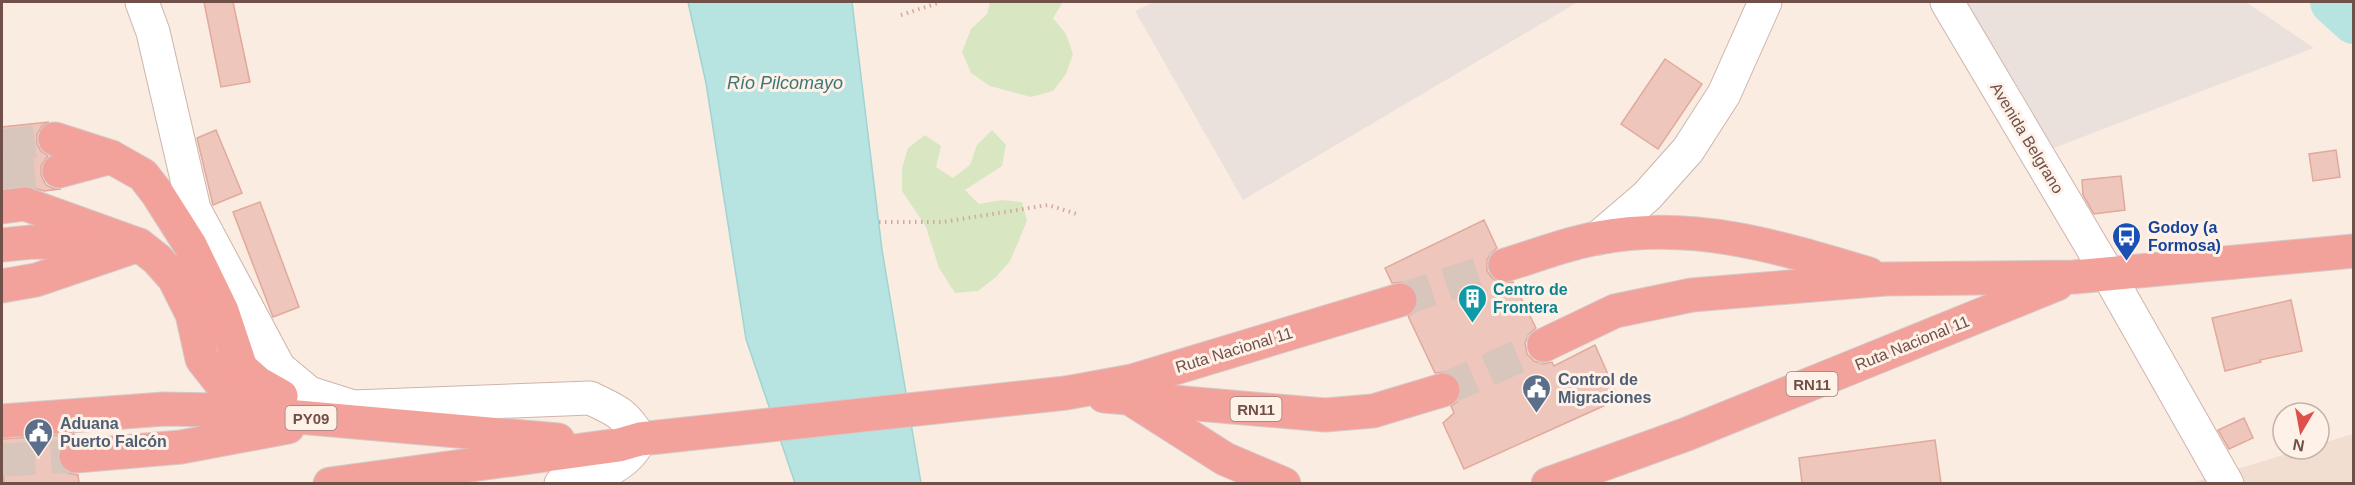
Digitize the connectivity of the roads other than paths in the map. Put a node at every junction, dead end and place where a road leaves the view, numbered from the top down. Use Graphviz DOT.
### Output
graph roads {
  1 [pos="142,2"];
  2 [pos="1765,2"];
  3 [pos="1947,2"];
  4 [pos="55,139"];
  5 [pos="111,157"];
  6 [pos="59,171"];
  7 [pos="2,207"];
  8 [pos="2,225"];
  9 [pos="1598,238"];
  10 [pos="2,245"];
  11 [pos="139,245"];
  12 [pos="2354,251"];
  13 [pos="2,265"];
  14 [pos="1505,265"];
  15 [pos="2108,274"];
  16 [pos="2074,277"];
  17 [pos="1885,279"];
  18 [pos="2,286"];
  19 [pos="1400,300"];
  20 [pos="1544,345"];
  21 [pos="1443,390"];
  22 [pos="1066,393"];
  23 [pos="1130,398"];
  24 [pos="830,419"];
  25 [pos="328,420"];
  26 [pos="2,421"];
  27 [pos="630,442"];
  28 [pos="76,456"];
  29 [pos="330,483"];
  30 [pos="561,483"];
  31 [pos="1284,483"];
  32 [pos="1548,483"];
  33 [pos="2227,483"];
  1 -- 27 [label="street"];
  2 -- 9 [label="street"];
  3 -- 15 [label="street, Avenida Belgrano"];
  4 -- 5 [label="highway"];
  5 -- 6 [label="highway"];
  5 -- 25 [label="highway"];
  7 -- 11 [label="highway"];
  8 -- 11 [label="highway"];
  9 -- 14 [label="highway, Ruta Nacional 11 / RN11"];
  9 -- 17 [label="highway, Ruta Nacional 11 / RN11"];
  10 -- 11 [label="highway"];
  11 -- 13 [label="highway"];
  11 -- 18 [label="highway"];
  11 -- 25 [label="highway"];
  12 -- 15 [label="highway, Ruta Nacional 11 / RN11"];
  15 -- 16 [label="highway, Ruta Nacional 11 / RN11"];
  15 -- 33 [label="street, Avenida Belgrano"];
  16 -- 17 [label="highway, Ruta Nacional 11 / RN11"];
  16 -- 32 [label="highway, Ruta Nacional 11 / RN11"];
  17 -- 20 [label="highway, Ruta Nacional 11 / RN11"];
  19 -- 22 [label="highway, Ruta Nacional 11 / RN11"];
  21 -- 23 [label="highway, Ruta Nacional 11 / RN11"];
  22 -- 23 [label="highway, Ruta Nacional 11 / RN11"];
  22 -- 24 [label="highway, Ruta Nacional 11 / RN11"];
  23 -- 31 [label="highway, Ruta Nacional 11 / RN11"];
  24 -- 27 [label="highway, PY09"];
  25 -- 26 [label="highway, PY09"];
  25 -- 27 [label="highway, PY09"];
  25 -- 28 [label="highway"];
  27 -- 29 [label="highway, PY09"];
  27 -- 30 [label="street"];
}
